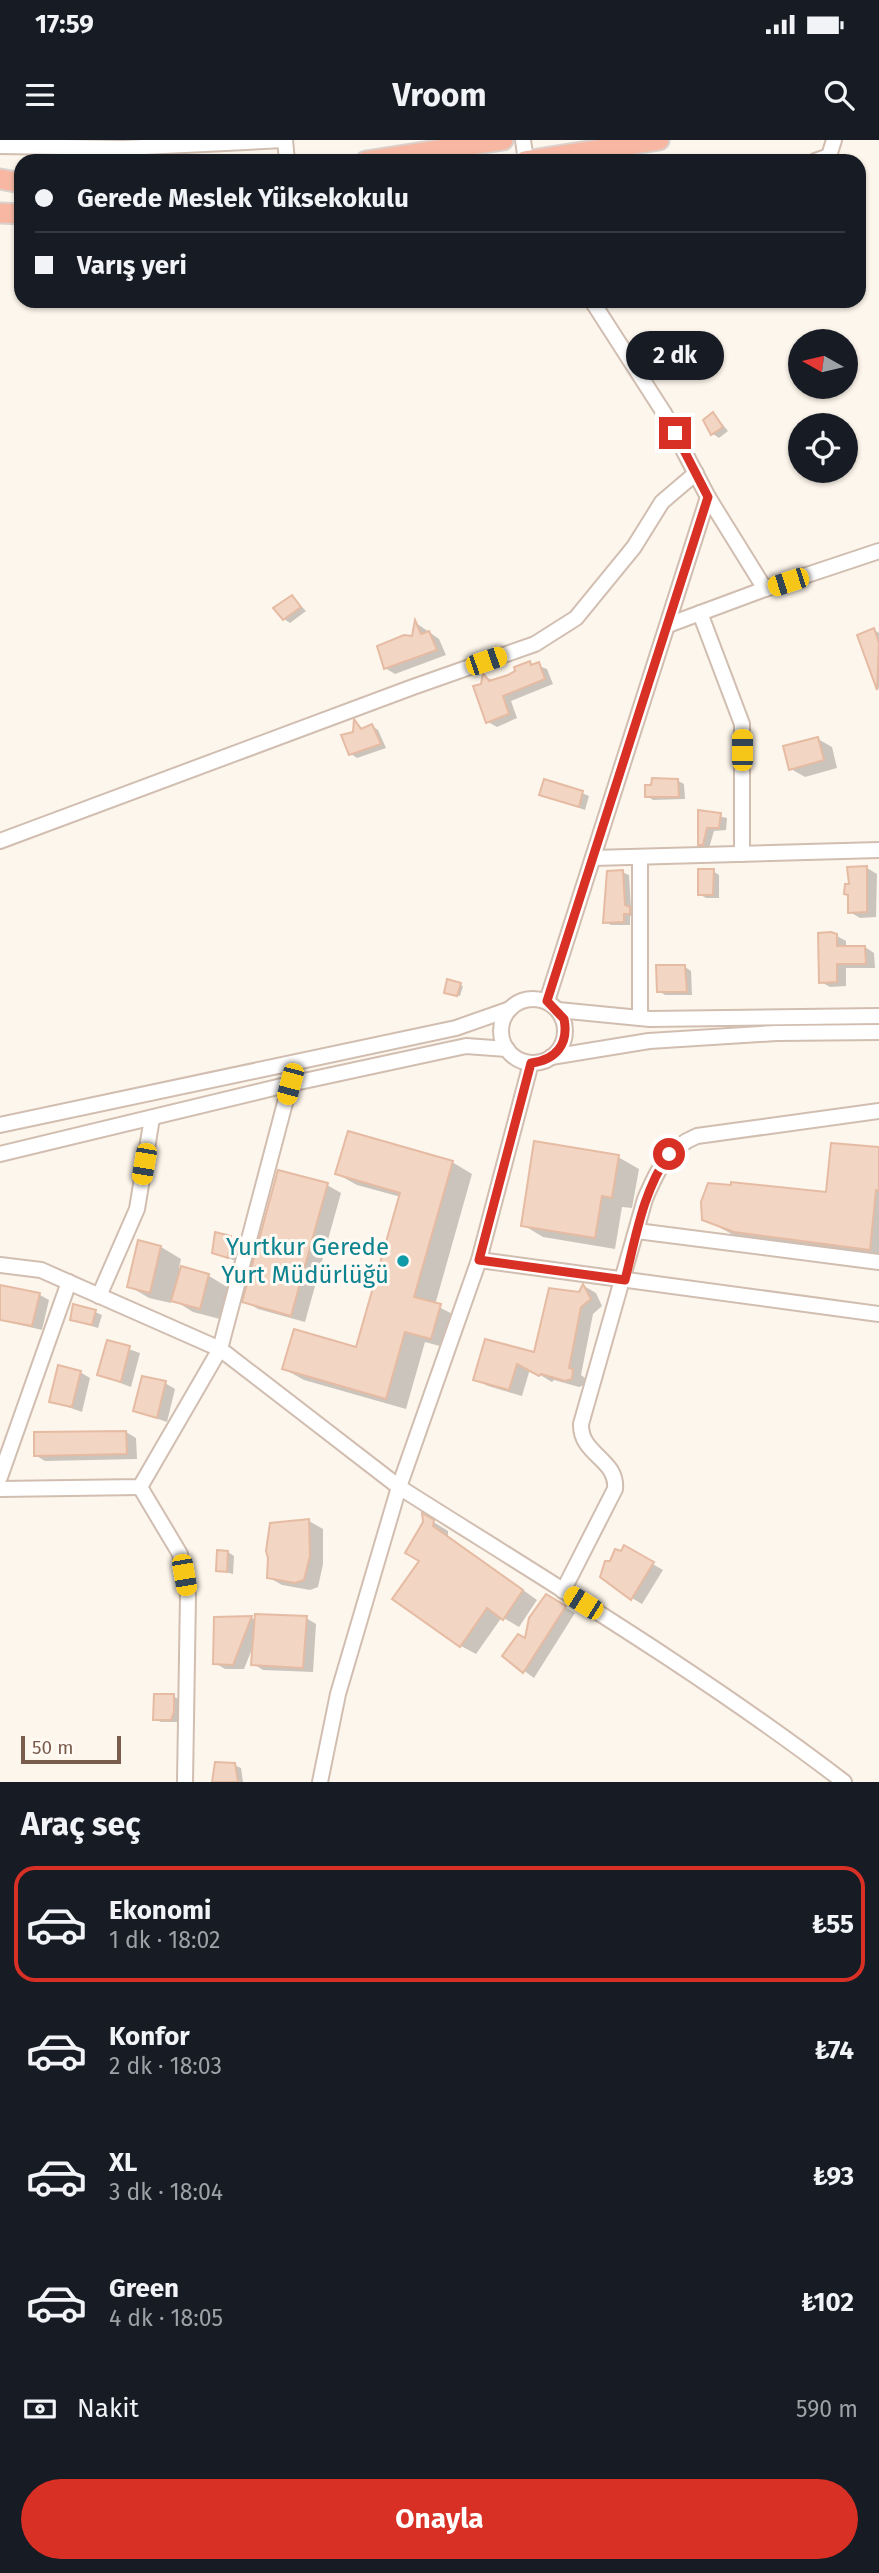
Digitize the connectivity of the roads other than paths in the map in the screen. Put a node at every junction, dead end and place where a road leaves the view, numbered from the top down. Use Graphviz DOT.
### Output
graph roads {
  1 [pos="285,140"];
  2 [pos="503,140"];
  3 [pos="659,140"];
  4 [pos="215,142"];
  5 [pos="49,143"];
  6 [pos="123,144"];
  7 [pos="0,146"];
  8 [pos="423,146"];
  9 [pos="393,154"];
  10 [pos="570,154"];
  11 [pos="596,308"];
  12 [pos="696,473"];
  13 [pos="708,497"];
  14 [pos="879,551"];
  15 [pos="765,589"];
  16 [pos="701,613"];
  17 [pos="668,625"];
  18 [pos="0,841"];
  19 [pos="879,850"];
  20 [pos="742,854"];
  21 [pos="640,857"];
  22 [pos="593,858"];
  23 [pos="553,1006"];
  24 [pos="510,1009"];
  25 [pos="879,1016"];
  26 [pos="640,1018"];
  27 [pos="879,1032"];
  28 [pos="507,1049"];
  29 [pos="551,1058"];
  30 [pos="531,1063"];
  31 [pos="290,1084"];
  32 [pos="879,1111"];
  33 [pos="152,1118"];
  34 [pos="0,1125"];
  35 [pos="0,1154"];
  36 [pos="637,1231"];
  37 [pos="479,1260"];
  38 [pos="879,1262"];
  39 [pos="0,1265"];
  40 [pos="625,1280"];
  41 [pos="69,1282"];
  42 [pos="99,1296"];
  43 [pos="879,1314"];
  44 [pos="220,1349"];
  45 [pos="0,1478"];
  46 [pos="140,1487"];
  47 [pos="399,1487"];
  48 [pos="0,1489"];
  49 [pos="563,1591"];
  50 [pos="185,1782"];
  51 [pos="320,1782"];
  52 [pos="844,1782"];
  1 -- 4 [label="street"];
  2 -- 8 [label="highway"];
  3 -- 10 [label="highway"];
  4 -- 6 [label="street"];
  5 -- 6 [label="street"];
  5 -- 7 [label="street"];
  8 -- 9 [label="highway"];
  11 -- 12 [label="street"];
  12 -- 13 [label="street"];
  12 -- 18 [label="street"];
  13 -- 15 [label="street"];
  13 -- 17 [label="street"];
  14 -- 15 [label="street"];
  15 -- 16 [label="street"];
  16 -- 17 [label="street"];
  16 -- 20 [label="street"];
  17 -- 22 [label="street"];
  19 -- 20 [label="street"];
  20 -- 21 [label="street"];
  21 -- 22 [label="street"];
  21 -- 26 [label="street"];
  22 -- 23 [label="street"];
  23 -- 24 [label="street"];
  23 -- 26 [label="street"];
  23 -- 29 [label="street"];
  24 -- 28 [label="street"];
  24 -- 34 [label="street"];
  25 -- 26 [label="street"];
  27 -- 29 [label="street"];
  28 -- 30 [label="street"];
  28 -- 31 [label="street"];
  29 -- 30 [label="street"];
  30 -- 37 [label="street"];
  31 -- 33 [label="street"];
  31 -- 44 [label="street"];
  32 -- 36 [label="street"];
  33 -- 35 [label="street"];
  33 -- 42 [label="street"];
  36 -- 38 [label="street"];
  36 -- 40 [label="street"];
  37 -- 40 [label="street"];
  37 -- 47 [label="street"];
  39 -- 41 [label="street"];
  40 -- 43 [label="street"];
  40 -- 49 [label="street"];
  41 -- 42 [label="street"];
  41 -- 45 [label="street"];
  42 -- 44 [label="street"];
  44 -- 46 [label="street"];
  44 -- 47 [label="street"];
  46 -- 48 [label="street"];
  46 -- 50 [label="street"];
  47 -- 49 [label="street"];
  47 -- 51 [label="street"];
  49 -- 52 [label="street"];
}
